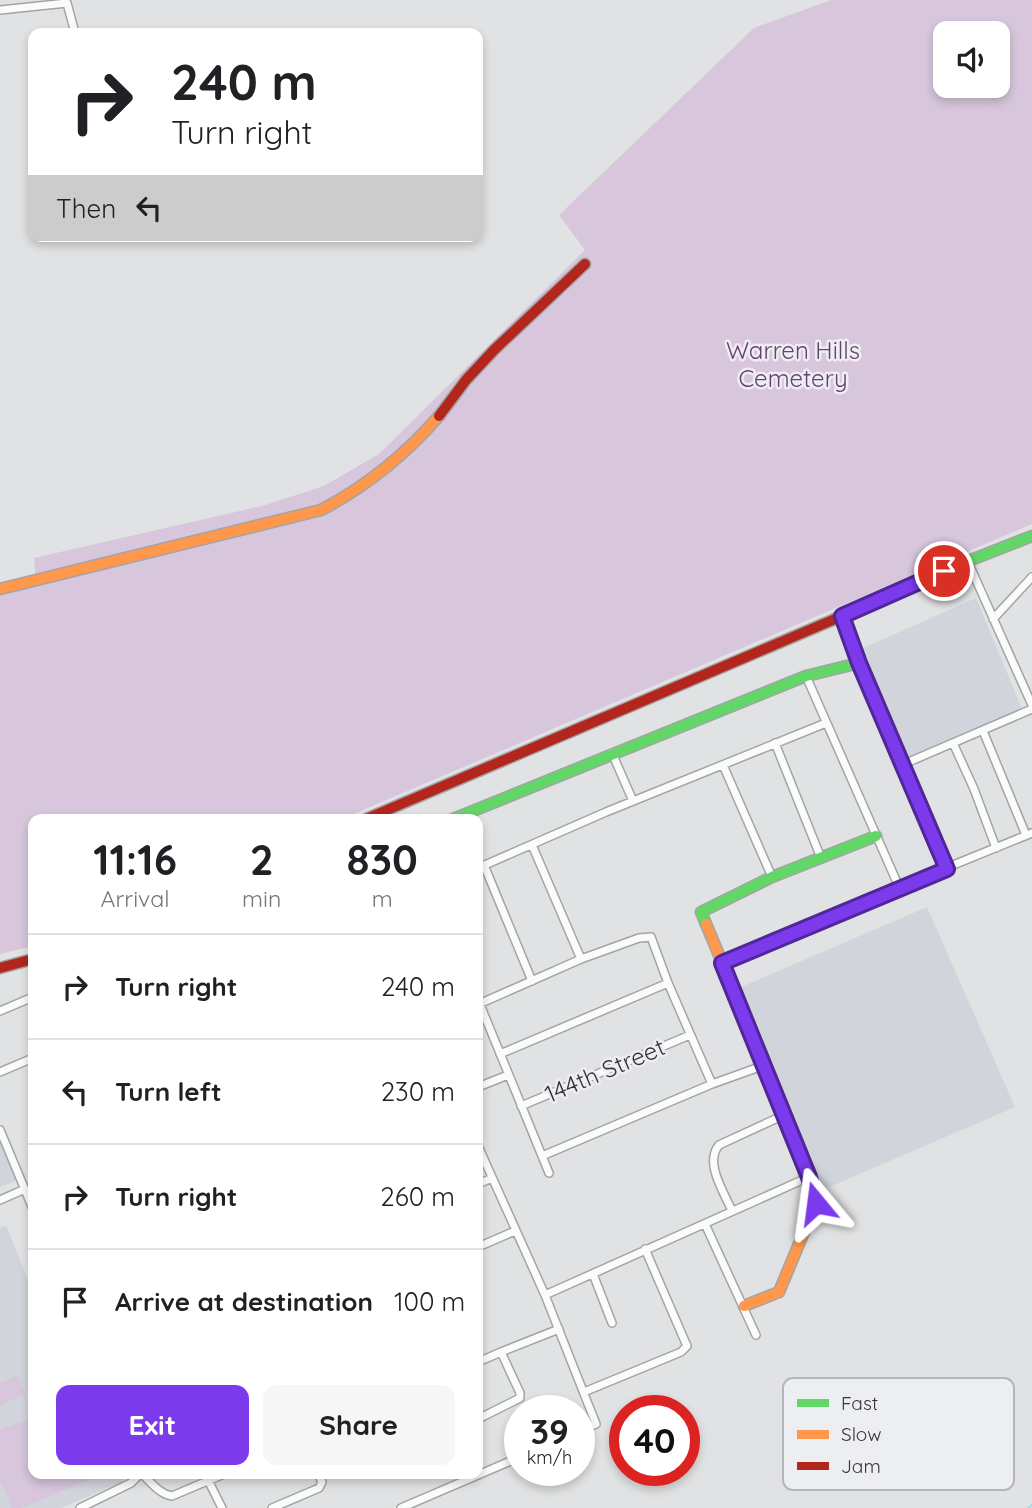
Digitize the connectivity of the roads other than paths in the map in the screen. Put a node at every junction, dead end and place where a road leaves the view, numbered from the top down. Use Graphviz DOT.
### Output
graph roads {
  1 [pos="0,10"];
  2 [pos="74,28"];
  3 [pos="585,264"];
  4 [pos="1032,536"];
  5 [pos="968,562"];
  6 [pos="1032,577"];
  7 [pos="0,589"];
  8 [pos="842,616"];
  9 [pos="993,619"];
  10 [pos="859,663"];
  11 [pos="806,676"];
  12 [pos="1032,707"];
  13 [pos="826,723"];
  14 [pos="983,731"];
  15 [pos="775,743"];
  16 [pos="953,743"];
  17 [pos="612,753"];
  18 [pos="904,764"];
  19 [pos="723,765"];
  20 [pos="633,801"];
  21 [pos="378,814"];
  22 [pos="465,814"];
  23 [pos="1029,834"];
  24 [pos="876,836"];
  25 [pos="532,845"];
  26 [pos="996,848"];
  27 [pos="821,858"];
  28 [pos="483,865"];
  29 [pos="947,869"];
  30 [pos="483,871"];
  31 [pos="772,877"];
  32 [pos="898,887"];
  33 [pos="581,959"];
  34 [pos="28,960"];
  35 [pos="722,963"];
  36 [pos="0,968"];
  37 [pos="532,981"];
  38 [pos="668,983"];
  39 [pos="28,999"];
  40 [pos="483,1000"];
  41 [pos="0,1011"];
  42 [pos="483,1014"];
  43 [pos="690,1035"];
  44 [pos="500,1054"];
  45 [pos="28,1061"];
  46 [pos="765,1065"];
  47 [pos="0,1072"];
  48 [pos="508,1075"];
  49 [pos="712,1084"];
  50 [pos="483,1085"];
  51 [pos="521,1106"];
  52 [pos="784,1115"];
  53 [pos="0,1130"];
  54 [pos="542,1156"];
  55 [pos="483,1157"];
  56 [pos="549,1173"];
  57 [pos="809,1177"];
  58 [pos="492,1178"];
  59 [pos="483,1182"];
  60 [pos="25,1189"];
  61 [pos="28,1196"];
  62 [pos="0,1200"];
  63 [pos="732,1211"];
  64 [pos="705,1224"];
  65 [pos="515,1231"];
  66 [pos="483,1245"];
  67 [pos="645,1249"];
  68 [pos="593,1274"];
  69 [pos="545,1295"];
  70 [pos="744,1306"];
  71 [pos="612,1323"];
  72 [pos="559,1329"];
  73 [pos="756,1335"];
  74 [pos="501,1352"];
  75 [pos="483,1361"];
  76 [pos="584,1392"];
  77 [pos="585,1395"];
  78 [pos="483,1416"];
  79 [pos="504,1464"];
  80 [pos="483,1473"];
  81 [pos="135,1479"];
  82 [pos="146,1479"];
  83 [pos="320,1479"];
  84 [pos="469,1479"];
  85 [pos="208,1480"];
  86 [pos="80,1508"];
  87 [pos="222,1508"];
  88 [pos="272,1508"];
  89 [pos="401,1508"];
  1 -- 2 [label="street"];
  3 -- 7 [label="street"];
  4 -- 5 [label="street"];
  5 -- 8 [label="street"];
  5 -- 9 [label="street"];
  6 -- 9 [label="street"];
  8 -- 10 [label="street"];
  8 -- 21 [label="street"];
  9 -- 12 [label="street"];
  10 -- 11 [label="street"];
  10 -- 18 [label="street"];
  11 -- 13 [label="street"];
  11 -- 17 [label="street"];
  12 -- 14 [label="street"];
  13 -- 15 [label="street"];
  13 -- 24 [label="street"];
  14 -- 16 [label="street"];
  14 -- 23 [label="street"];
  15 -- 19 [label="street"];
  15 -- 27 [label="street"];
  16 -- 18 [label="street"];
  16 -- 26 [label="street"];
  17 -- 20 [label="street"];
  17 -- 22 [label="street"];
  18 -- 29 [label="street"];
  19 -- 20 [label="street"];
  19 -- 31 [label="street"];
  20 -- 25 [label="street"];
  23 -- 26 [label="street"];
  24 -- 27 [label="street"];
  24 -- 32 [label="street"];
  25 -- 28 [label="street"];
  25 -- 33 [label="street"];
  26 -- 29 [label="street"];
  27 -- 31 [label="street"];
  29 -- 32 [label="street"];
  30 -- 37 [label="street"];
  31 -- 35 [label="street"];
  32 -- 35 [label="street"];
  33 -- 37 [label="street"];
  33 -- 38 [label="street"];
  34 -- 36 [label="street"];
  35 -- 46 [label="street"];
  37 -- 40 [label="street"];
  38 -- 43 [label="street"];
  38 -- 44 [label="street"];
  39 -- 41 [label="street"];
  42 -- 44 [label="street"];
  43 -- 49 [label="street"];
  43 -- 51 [label="street, 144th Street"];
  44 -- 48 [label="street"];
  45 -- 47 [label="street"];
  46 -- 49 [label="street"];
  46 -- 52 [label="street"];
  48 -- 50 [label="street"];
  48 -- 51 [label="street"];
  49 -- 54 [label="street"];
  51 -- 54 [label="street"];
  52 -- 57 [label="street"];
  52 -- 63 [label="street"];
  53 -- 60 [label="street"];
  54 -- 56 [label="street"];
  55 -- 58 [label="street"];
  57 -- 63 [label="street"];
  57 -- 70 [label="street"];
  58 -- 59 [label="street"];
  58 -- 65 [label="street"];
  60 -- 61 [label="street"];
  60 -- 62 [label="street"];
  63 -- 64 [label="street"];
  64 -- 67 [label="street"];
  64 -- 70 [label="street"];
  65 -- 66 [label="street"];
  65 -- 69 [label="street"];
  67 -- 68 [label="street"];
  67 -- 76 [label="street"];
  68 -- 69 [label="street"];
  68 -- 71 [label="street"];
  69 -- 72 [label="street"];
  70 -- 73 [label="street"];
  72 -- 74 [label="street"];
  72 -- 76 [label="street"];
  74 -- 75 [label="street"];
  74 -- 78 [label="street"];
  76 -- 77 [label="street"];
  79 -- 80 [label="street"];
  81 -- 86 [label="street"];
  82 -- 85 [label="street"];
  83 -- 88 [label="street"];
  84 -- 89 [label="street"];
  85 -- 87 [label="street"];
}
